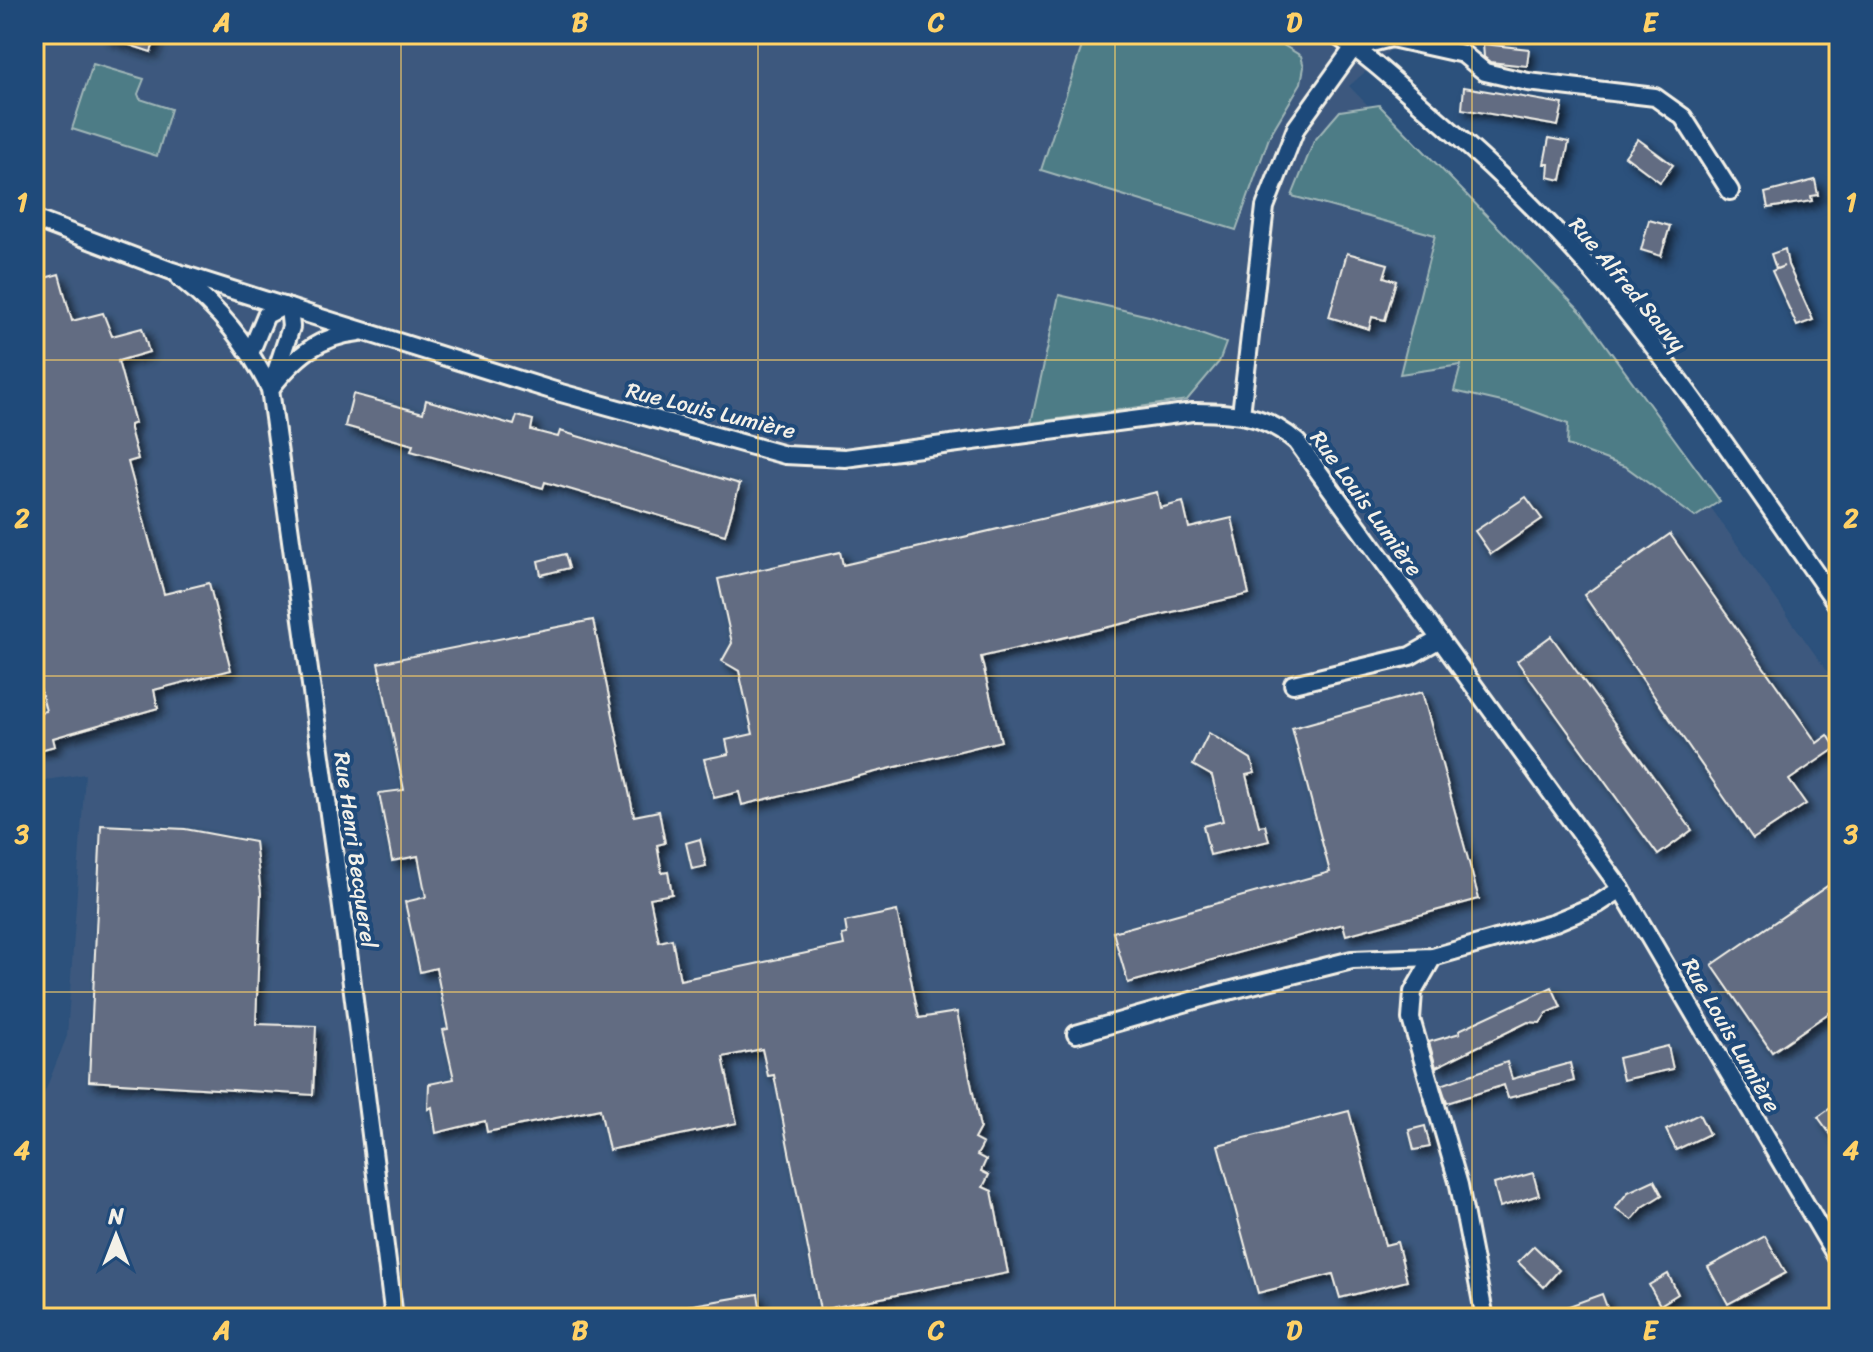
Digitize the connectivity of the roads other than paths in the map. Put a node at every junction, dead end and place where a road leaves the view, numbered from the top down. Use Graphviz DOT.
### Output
graph roads {
  1 [pos="1334,34"];
  2 [pos="1431,40"];
  3 [pos="1357,49"];
  4 [pos="1730,191"];
  5 [pos="34,219"];
  6 [pos="172,271"];
  7 [pos="287,307"];
  8 [pos="365,332"];
  9 [pos="251,351"];
  10 [pos="270,389"];
  11 [pos="1241,414"];
  12 [pos="1839,607"];
  13 [pos="1440,639"];
  14 [pos="1293,684"];
  15 [pos="1621,889"];
  16 [pos="1433,957"];
  17 [pos="1076,1034"];
  18 [pos="1839,1261"];
  19 [pos="394,1318"];
  20 [pos="1485,1318"];
  1 -- 3 [label="street, Rue Alfred Sauvy"];
  2 -- 3 [label="street"];
  2 -- 4 [label="street"];
  3 -- 11 [label="street"];
  3 -- 12 [label="street, Rue Alfred Sauvy"];
  5 -- 6 [label="street, Rue Louis Lumière"];
  6 -- 7 [label="street, Rue Louis Lumière"];
  6 -- 9 [label="street, Rue Henri Becquerel"];
  7 -- 8 [label="street, Rue Louis Lumière"];
  7 -- 9 [label="street"];
  7 -- 10 [label="street, Rue Henri Becquerel"];
  8 -- 10 [label="street"];
  8 -- 11 [label="street, Rue Louis Lumière"];
  9 -- 10 [label="street, Rue Henri Becquerel"];
  10 -- 19 [label="street, Rue Henri Becquerel"];
  11 -- 13 [label="street, Rue Louis Lumière"];
  13 -- 14 [label="street"];
  13 -- 15 [label="street, Rue Louis Lumière"];
  15 -- 16 [label="street"];
  15 -- 18 [label="street, Rue Louis Lumière"];
  16 -- 17 [label="street"];
  16 -- 20 [label="street"];
}
